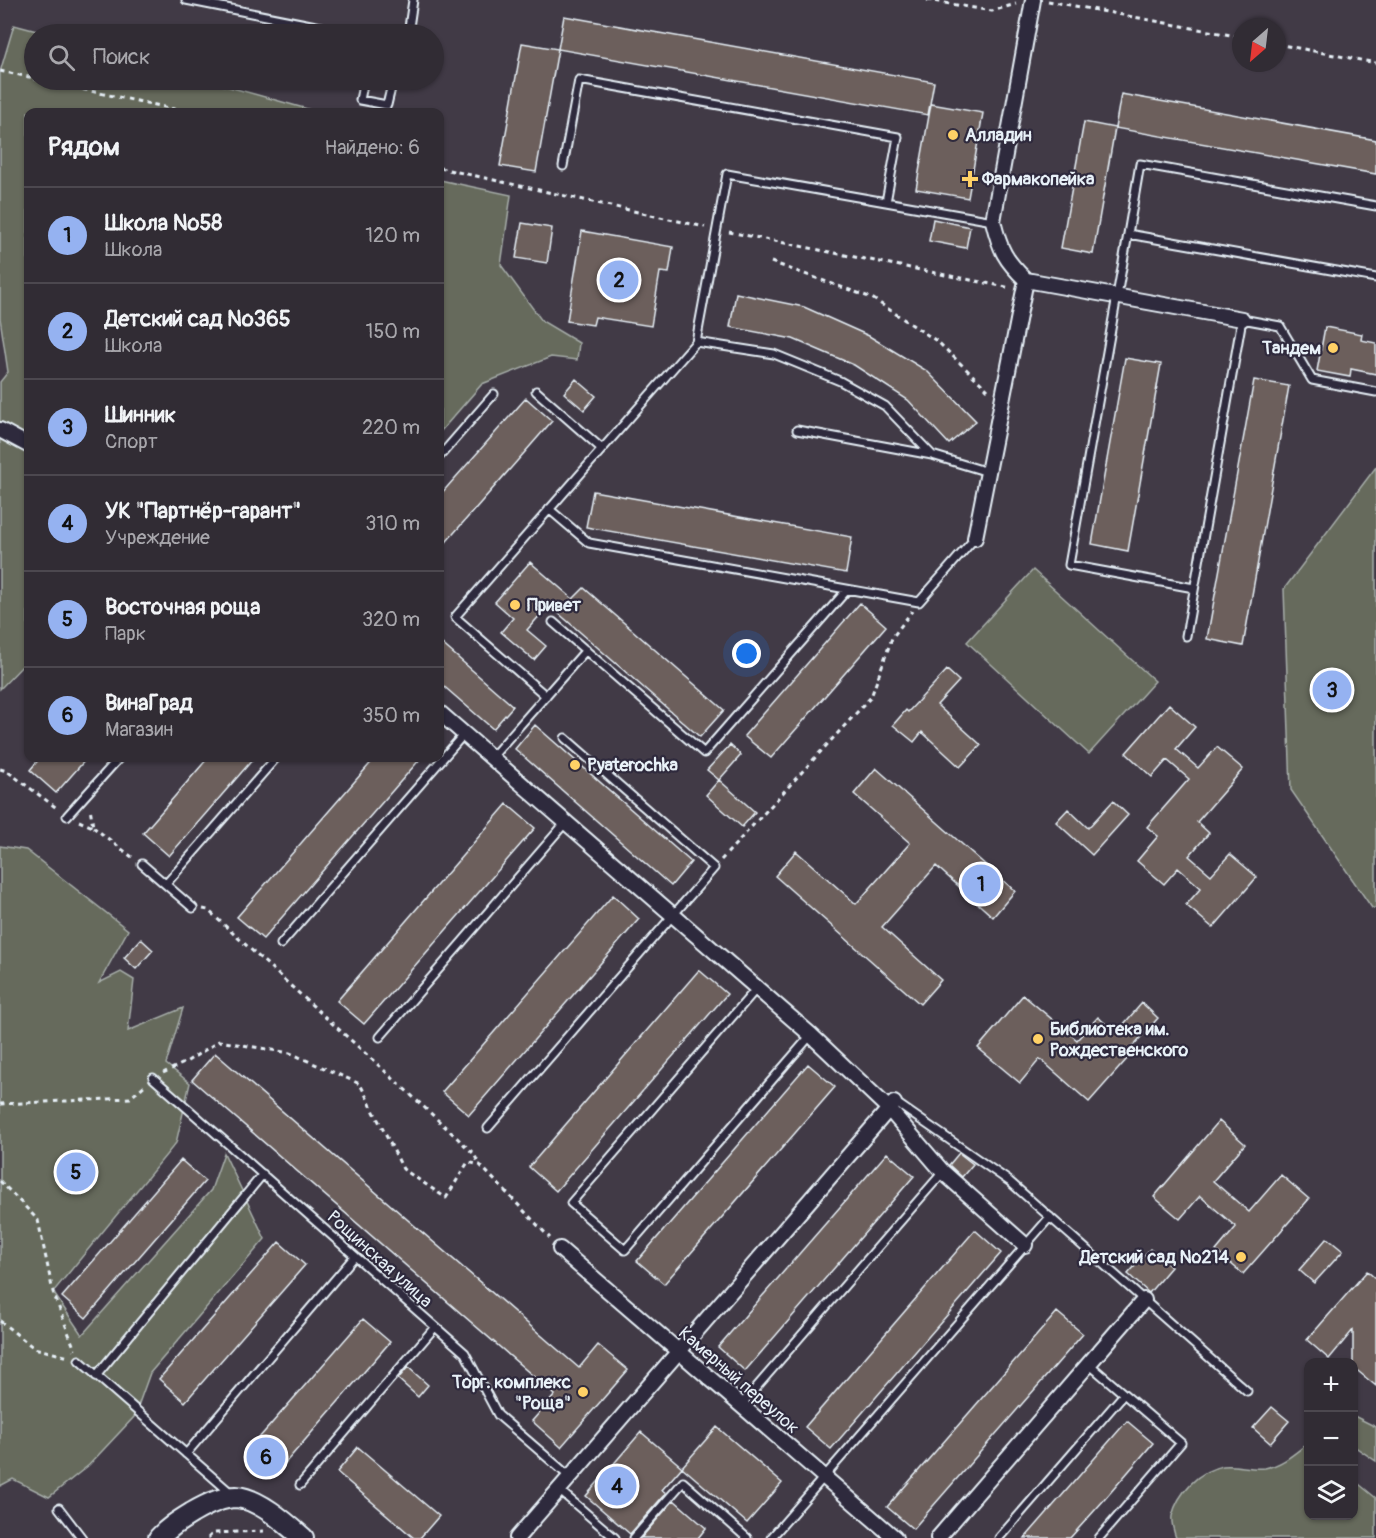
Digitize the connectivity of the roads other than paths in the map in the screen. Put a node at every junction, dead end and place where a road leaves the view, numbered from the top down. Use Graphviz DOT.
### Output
graph roads {
  1 [pos="186,0"];
  2 [pos="413,0"];
  3 [pos="1026,1"];
  4 [pos="306,24"];
  5 [pos="409,24"];
  6 [pos="362,90"];
  7 [pos="391,90"];
  8 [pos="563,166"];
  9 [pos="886,202"];
  10 [pos="1376,206"];
  11 [pos="993,221"];
  12 [pos="1128,234"];
  13 [pos="1376,279"];
  14 [pos="1025,285"];
  15 [pos="1117,297"];
  16 [pos="1242,319"];
  17 [pos="696,342"];
  18 [pos="536,391"];
  19 [pos="1376,392"];
  20 [pos="494,394"];
  21 [pos="0,430"];
  22 [pos="797,430"];
  23 [pos="24,443"];
  24 [pos="602,449"];
  25 [pos="444,451"];
  26 [pos="932,455"];
  27 [pos="988,472"];
  28 [pos="549,509"];
  29 [pos="975,538"];
  30 [pos="1194,588"];
  31 [pos="847,590"];
  32 [pos="553,621"];
  33 [pos="1186,636"];
  34 [pos="586,650"];
  35 [pos="546,696"];
  36 [pos="444,716"];
  37 [pos="464,734"];
  38 [pos="565,738"];
  39 [pos="444,757"];
  40 [pos="492,758"];
  41 [pos="115,762"];
  42 [pos="273,762"];
  43 [pos="440,762"];
  44 [pos="67,816"];
  45 [pos="566,822"];
  46 [pos="142,864"];
  47 [pos="166,884"];
  48 [pos="193,908"];
  49 [pos="672,915"];
  50 [pos="281,944"];
  51 [pos="757,988"];
  52 [pos="811,1035"];
  53 [pos="380,1037"];
  54 [pos="153,1078"];
  55 [pos="892,1105"];
  56 [pos="488,1128"];
  57 [pos="943,1172"];
  58 [pos="263,1174"];
  59 [pos="1050,1217"];
  60 [pos="1025,1245"];
  61 [pos="560,1249"];
  62 [pos="355,1256"];
  63 [pos="1144,1300"];
  64 [pos="435,1327"];
  65 [pos="679,1351"];
  66 [pos="79,1360"];
  67 [pos="1089,1364"];
  68 [pos="96,1376"];
  69 [pos="1247,1391"];
  70 [pos="1124,1394"];
  71 [pos="741,1405"];
  72 [pos="186,1454"];
  73 [pos="570,1476"];
  74 [pos="824,1477"];
  75 [pos="300,1485"];
  76 [pos="559,1490"];
  77 [pos="236,1497"];
  78 [pos="58,1508"];
  79 [pos="941,1537"];
  80 [pos="81,1538"];
  81 [pos="159,1538"];
  82 [pos="303,1538"];
  83 [pos="517,1538"];
  84 [pos="615,1538"];
  85 [pos="634,1538"];
  86 [pos="747,1538"];
  87 [pos="771,1538"];
  88 [pos="895,1538"];
  89 [pos="999,1538"];
  90 [pos="1099,1538"];
  1 -- 4 [label="lane"];
  2 -- 5 [label="lane"];
  3 -- 11 [label="street"];
  6 -- 7 [label="lane"];
  8 -- 9 [label="lane"];
  9 -- 11 [label="lane"];
  9 -- 17 [label="lane"];
  10 -- 12 [label="lane"];
  11 -- 14 [label="street"];
  12 -- 13 [label="lane"];
  12 -- 15 [label="lane"];
  14 -- 15 [label="street"];
  14 -- 27 [label="street"];
  15 -- 16 [label="street"];
  15 -- 30 [label="lane"];
  16 -- 19 [label="lane"];
  16 -- 30 [label="lane"];
  17 -- 24 [label="lane"];
  17 -- 26 [label="lane"];
  18 -- 24 [label="lane"];
  20 -- 25 [label="lane"];
  21 -- 23 [label="street"];
  22 -- 26 [label="lane"];
  24 -- 28 [label="lane"];
  26 -- 27 [label="lane"];
  27 -- 29 [label="street"];
  28 -- 31 [label="lane"];
  28 -- 35 [label="lane"];
  29 -- 31 [label="lane"];
  30 -- 33 [label="lane"];
  31 -- 34 [label="lane"];
  32 -- 34 [label="lane"];
  34 -- 35 [label="lane"];
  35 -- 40 [label="lane"];
  36 -- 37 [label="street"];
  37 -- 39 [label="lane"];
  37 -- 40 [label="street"];
  38 -- 49 [label="lane"];
  40 -- 45 [label="street"];
  41 -- 44 [label="lane"];
  42 -- 47 [label="lane"];
  43 -- 50 [label="lane"];
  45 -- 49 [label="street"];
  45 -- 53 [label="lane"];
  46 -- 47 [label="lane"];
  47 -- 48 [label="lane"];
  49 -- 51 [label="street"];
  49 -- 56 [label="lane"];
  51 -- 52 [label="street"];
  51 -- 52 [label="lane"];
  52 -- 55 [label="street"];
  54 -- 58 [label="lane, Рощинская улица"];
  55 -- 57 [label="street"];
  55 -- 59 [label="lane"];
  55 -- 65 [label="street"];
  57 -- 60 [label="street"];
  57 -- 71 [label="lane"];
  58 -- 62 [label="lane, Рощинская улица"];
  58 -- 68 [label="lane"];
  59 -- 60 [label="lane"];
  59 -- 63 [label="lane"];
  60 -- 74 [label="lane"];
  61 -- 65 [label="street, Камерный переулок"];
  62 -- 64 [label="lane, Рощинская улица"];
  62 -- 72 [label="lane"];
  63 -- 67 [label="street"];
  63 -- 69 [label="lane"];
  64 -- 73 [label="lane, Рощинская улица"];
  64 -- 75 [label="lane"];
  65 -- 71 [label="street, Камерный переулок"];
  65 -- 73 [label="street"];
  66 -- 68 [label="lane"];
  67 -- 70 [label="lane"];
  67 -- 79 [label="street"];
  68 -- 72 [label="lane"];
  70 -- 89 [label="lane"];
  70 -- 90 [label="lane"];
  71 -- 74 [label="street, Камерный переулок"];
  72 -- 77 [label="lane"];
  73 -- 76 [label="street"];
  74 -- 87 [label="lane"];
  74 -- 88 [label="street, Камерный переулок"];
  76 -- 83 [label="street"];
  76 -- 84 [label="lane"];
  77 -- 81 [label="main road"];
  77 -- 82 [label="main road"];
  78 -- 80 [label="lane"];
  85 -- 86 [label="lane"];
}
